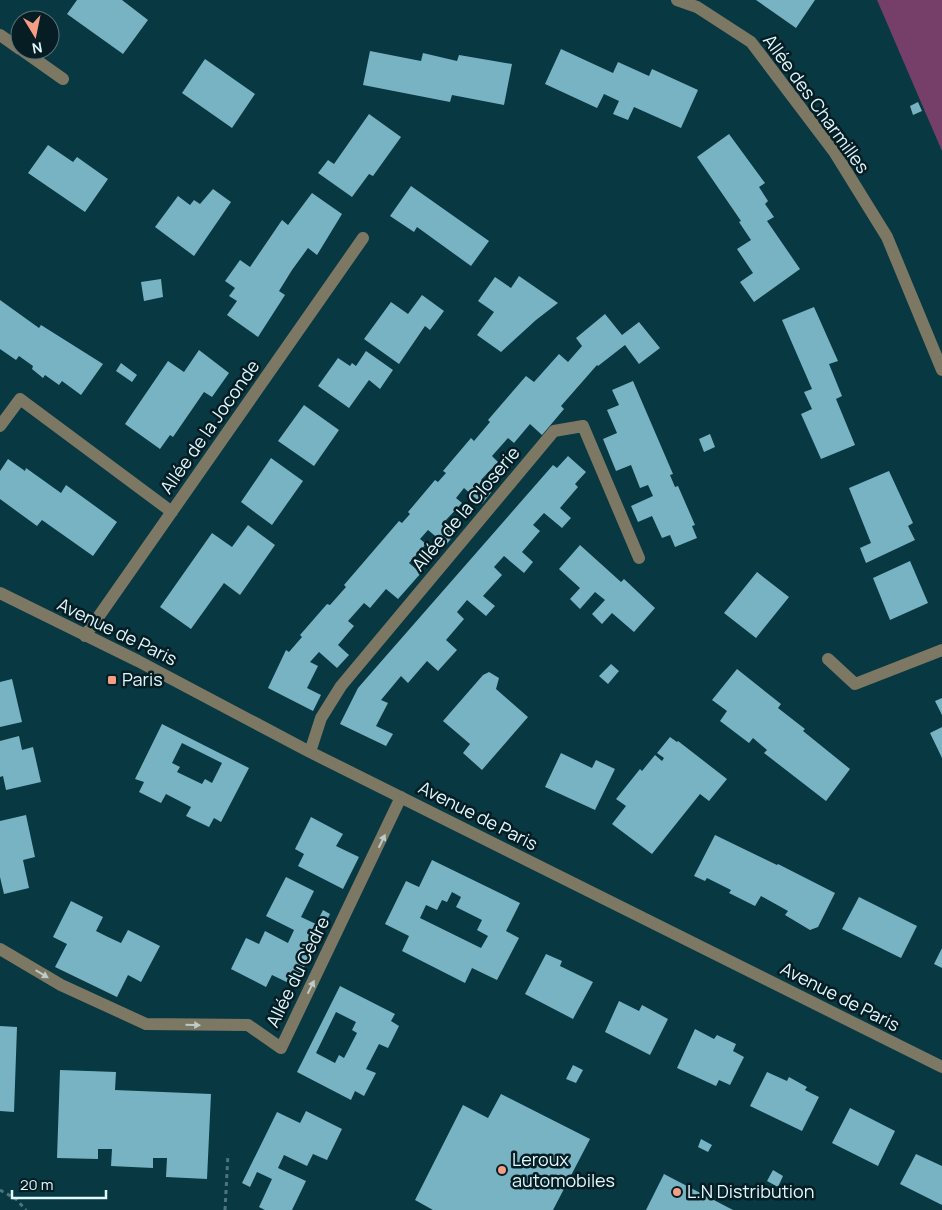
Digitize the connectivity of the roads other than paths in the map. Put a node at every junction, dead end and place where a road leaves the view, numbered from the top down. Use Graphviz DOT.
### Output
graph roads {
  1 [pos="677,0"];
  2 [pos="36,60"];
  3 [pos="63,79"];
  4 [pos="363,238"];
  5 [pos="942,370"];
  6 [pos="0,426"];
  7 [pos="172,512"];
  8 [pos="639,558"];
  9 [pos="0,593"];
  10 [pos="84,636"];
  11 [pos="942,650"];
  12 [pos="828,658"];
  13 [pos="310,752"];
  14 [pos="401,797"];
  15 [pos="0,949"];
  16 [pos="942,1067"];
  1 -- 5 [label="street, Allée des Charmilles"];
  2 -- 3 [label="street"];
  4 -- 7 [label="street, Allée de la Joconde"];
  6 -- 7 [label="street"];
  7 -- 10 [label="street, Allée de la Joconde"];
  8 -- 13 [label="street, Allée de la Closerie"];
  9 -- 10 [label="street, Avenue de Paris"];
  10 -- 13 [label="street, Avenue de Paris"];
  11 -- 12 [label="street"];
  13 -- 14 [label="street, Avenue de Paris"];
  15 -- 14 [label="street, Allée du Cèdre, one-way"];
  14 -- 16 [label="street, Avenue de Paris"];
}
